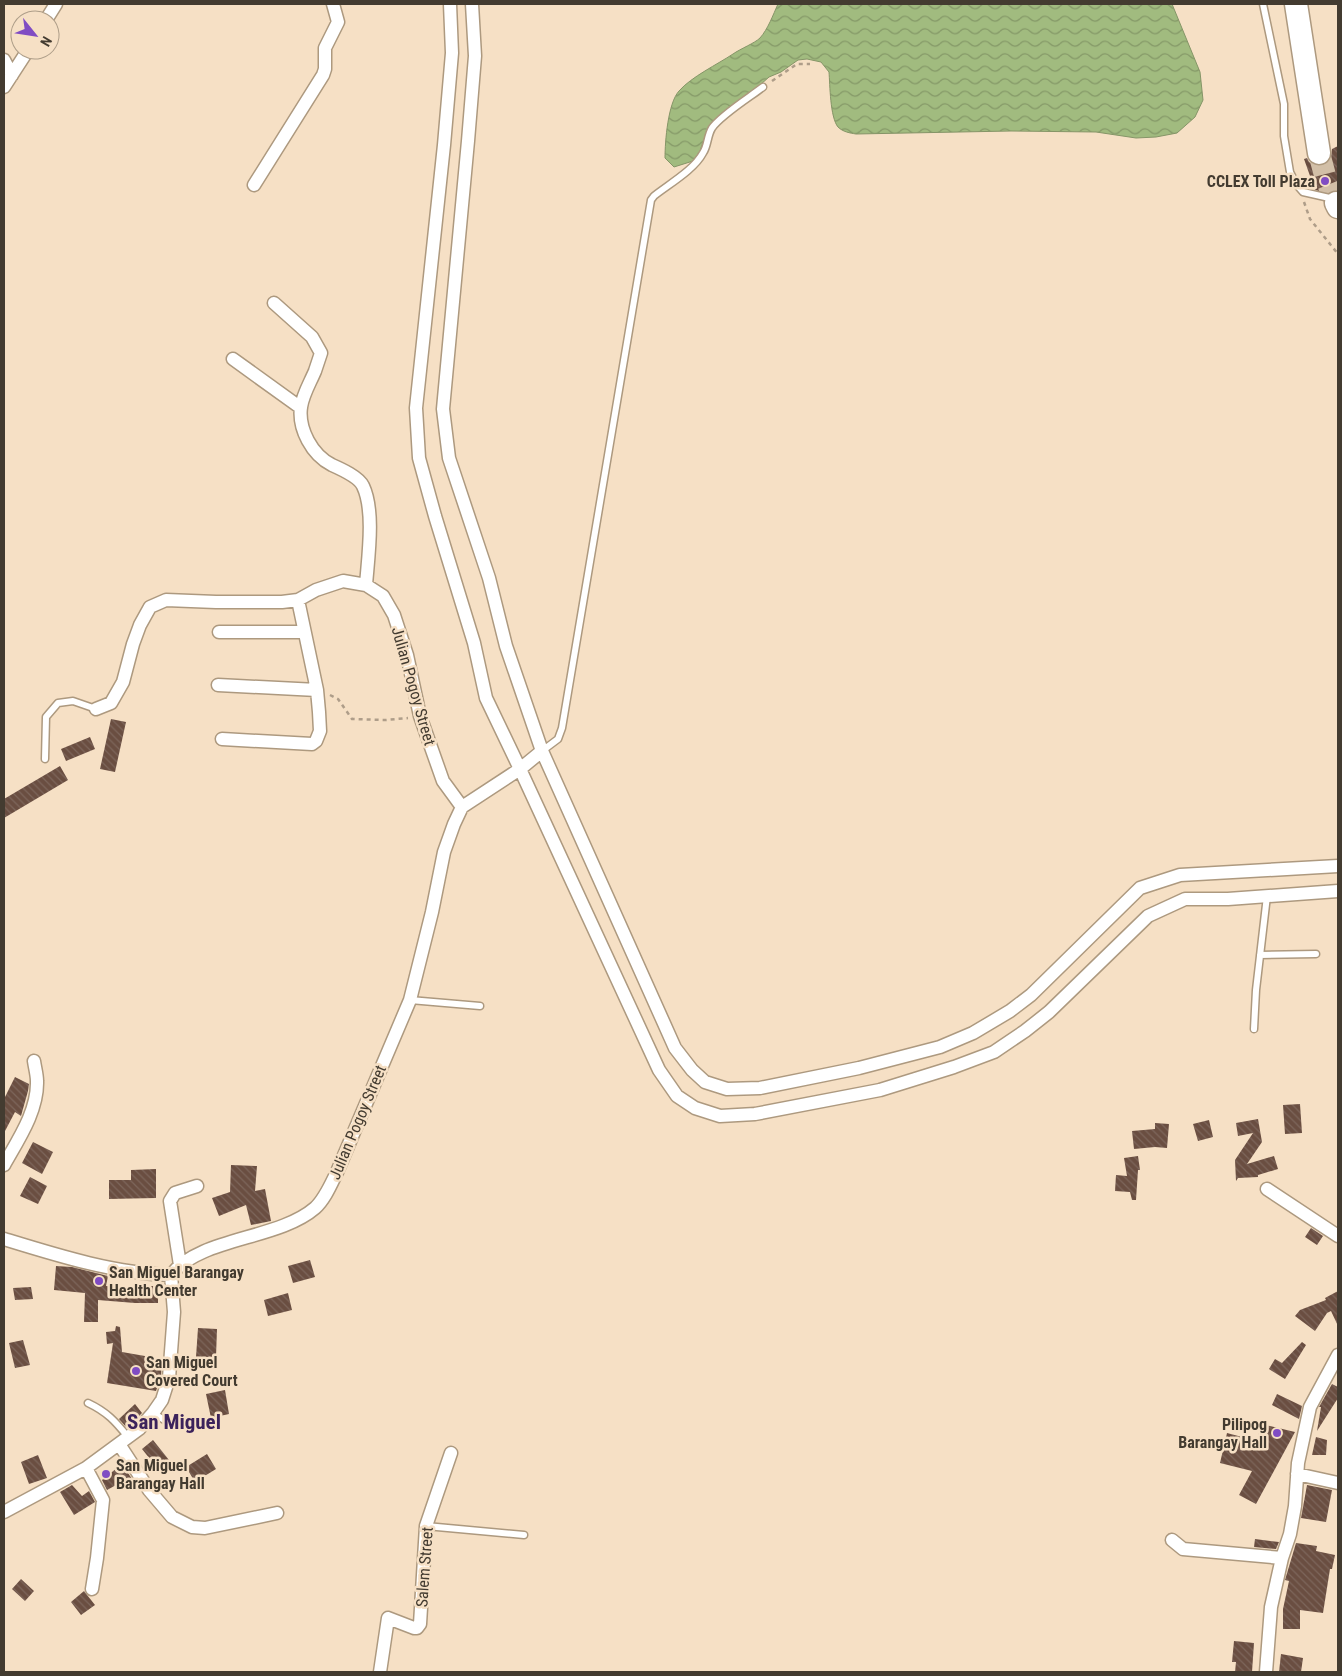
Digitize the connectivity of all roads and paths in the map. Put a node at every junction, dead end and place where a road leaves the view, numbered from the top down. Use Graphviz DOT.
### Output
graph roads {
  1 [pos="333,4"];
  2 [pos="450,4"];
  3 [pos="472,4"];
  4 [pos="1264,4"];
  5 [pos="1296,4"];
  6 [pos="4,60"];
  7 [pos="22,60"];
  8 [pos="810,64"];
  9 [pos="12,75"];
  10 [pos="4,87"];
  11 [pos="764,87"];
  12 [pos="1319,153"];
  13 [pos="254,185"];
  14 [pos="1336,203"];
  15 [pos="274,303"];
  16 [pos="233,359"];
  17 [pos="301,408"];
  18 [pos="366,585"];
  19 [pos="298,600"];
  20 [pos="219,632"];
  21 [pos="304,632"];
  22 [pos="218,685"];
  23 [pos="317,690"];
  24 [pos="96,709"];
  25 [pos="420,716"];
  26 [pos="222,739"];
  27 [pos="542,751"];
  28 [pos="44,759"];
  29 [pos="520,769"];
  30 [pos="462,807"];
  31 [pos="1338,866"];
  32 [pos="1338,891"];
  33 [pos="1267,896"];
  34 [pos="1316,954"];
  35 [pos="1260,955"];
  36 [pos="410,1000"];
  37 [pos="480,1006"];
  38 [pos="1254,1029"];
  39 [pos="34,1061"];
  40 [pos="4,1165"];
  41 [pos="197,1186"];
  42 [pos="1267,1189"];
  43 [pos="1338,1236"];
  44 [pos="4,1239"];
  45 [pos="180,1264"];
  46 [pos="171,1275"];
  47 [pos="1338,1355"];
  48 [pos="88,1403"];
  49 [pos="153,1413"];
  50 [pos="184,1425"];
  51 [pos="124,1441"];
  52 [pos="451,1453"];
  53 [pos="86,1468"];
  54 [pos="1297,1474"];
  55 [pos="1338,1483"];
  56 [pos="4,1512"];
  57 [pos="277,1513"];
  58 [pos="426,1526"];
  59 [pos="524,1535"];
  60 [pos="1172,1540"];
  61 [pos="1282,1558"];
  62 [pos="92,1588"];
  63 [pos="380,1672"];
  64 [pos="1266,1672"];
  1 -- 13 [label="street"];
  2 -- 29 [label="street"];
  3 -- 27 [label="street"];
  4 -- 14 [label="lane"];
  5 -- 12 [label="highway"];
  6 -- 9 [label="street"];
  7 -- 9 [label="street"];
  8 -- 11 [label="path"];
  9 -- 10 [label="street"];
  11 -- 27 [label="lane"];
  15 -- 17 [label="street"];
  16 -- 17 [label="street"];
  17 -- 18 [label="street"];
  18 -- 19 [label="street"];
  18 -- 25 [label="street, Julian Pogoy Street"];
  19 -- 21 [label="street"];
  19 -- 24 [label="street"];
  20 -- 21 [label="street"];
  21 -- 23 [label="street"];
  22 -- 23 [label="street"];
  23 -- 25 [label="path"];
  23 -- 26 [label="street"];
  24 -- 28 [label="lane"];
  25 -- 30 [label="street, Julian Pogoy Street"];
  27 -- 29 [label="street"];
  27 -- 31 [label="street"];
  29 -- 30 [label="street"];
  29 -- 33 [label="street"];
  30 -- 36 [label="street, Julian Pogoy Street"];
  32 -- 33 [label="street"];
  33 -- 35 [label="lane"];
  34 -- 35 [label="lane"];
  35 -- 38 [label="lane"];
  36 -- 37 [label="lane"];
  36 -- 45 [label="street, Julian Pogoy Street"];
  39 -- 40 [label="street"];
  41 -- 45 [label="street"];
  42 -- 43 [label="street"];
  44 -- 46 [label="street"];
  45 -- 46 [label="street, Julian Pogoy Street"];
  46 -- 49 [label="street"];
  47 -- 54 [label="street"];
  48 -- 51 [label="lane"];
  49 -- 50 [label="lane"];
  49 -- 51 [label="street"];
  51 -- 53 [label="street"];
  51 -- 57 [label="street"];
  52 -- 58 [label="street, Salem Street"];
  53 -- 56 [label="street"];
  53 -- 62 [label="street"];
  54 -- 55 [label="street"];
  54 -- 61 [label="street"];
  58 -- 59 [label="lane"];
  58 -- 63 [label="street, Salem Street"];
  60 -- 61 [label="street"];
  61 -- 64 [label="street"];
}
